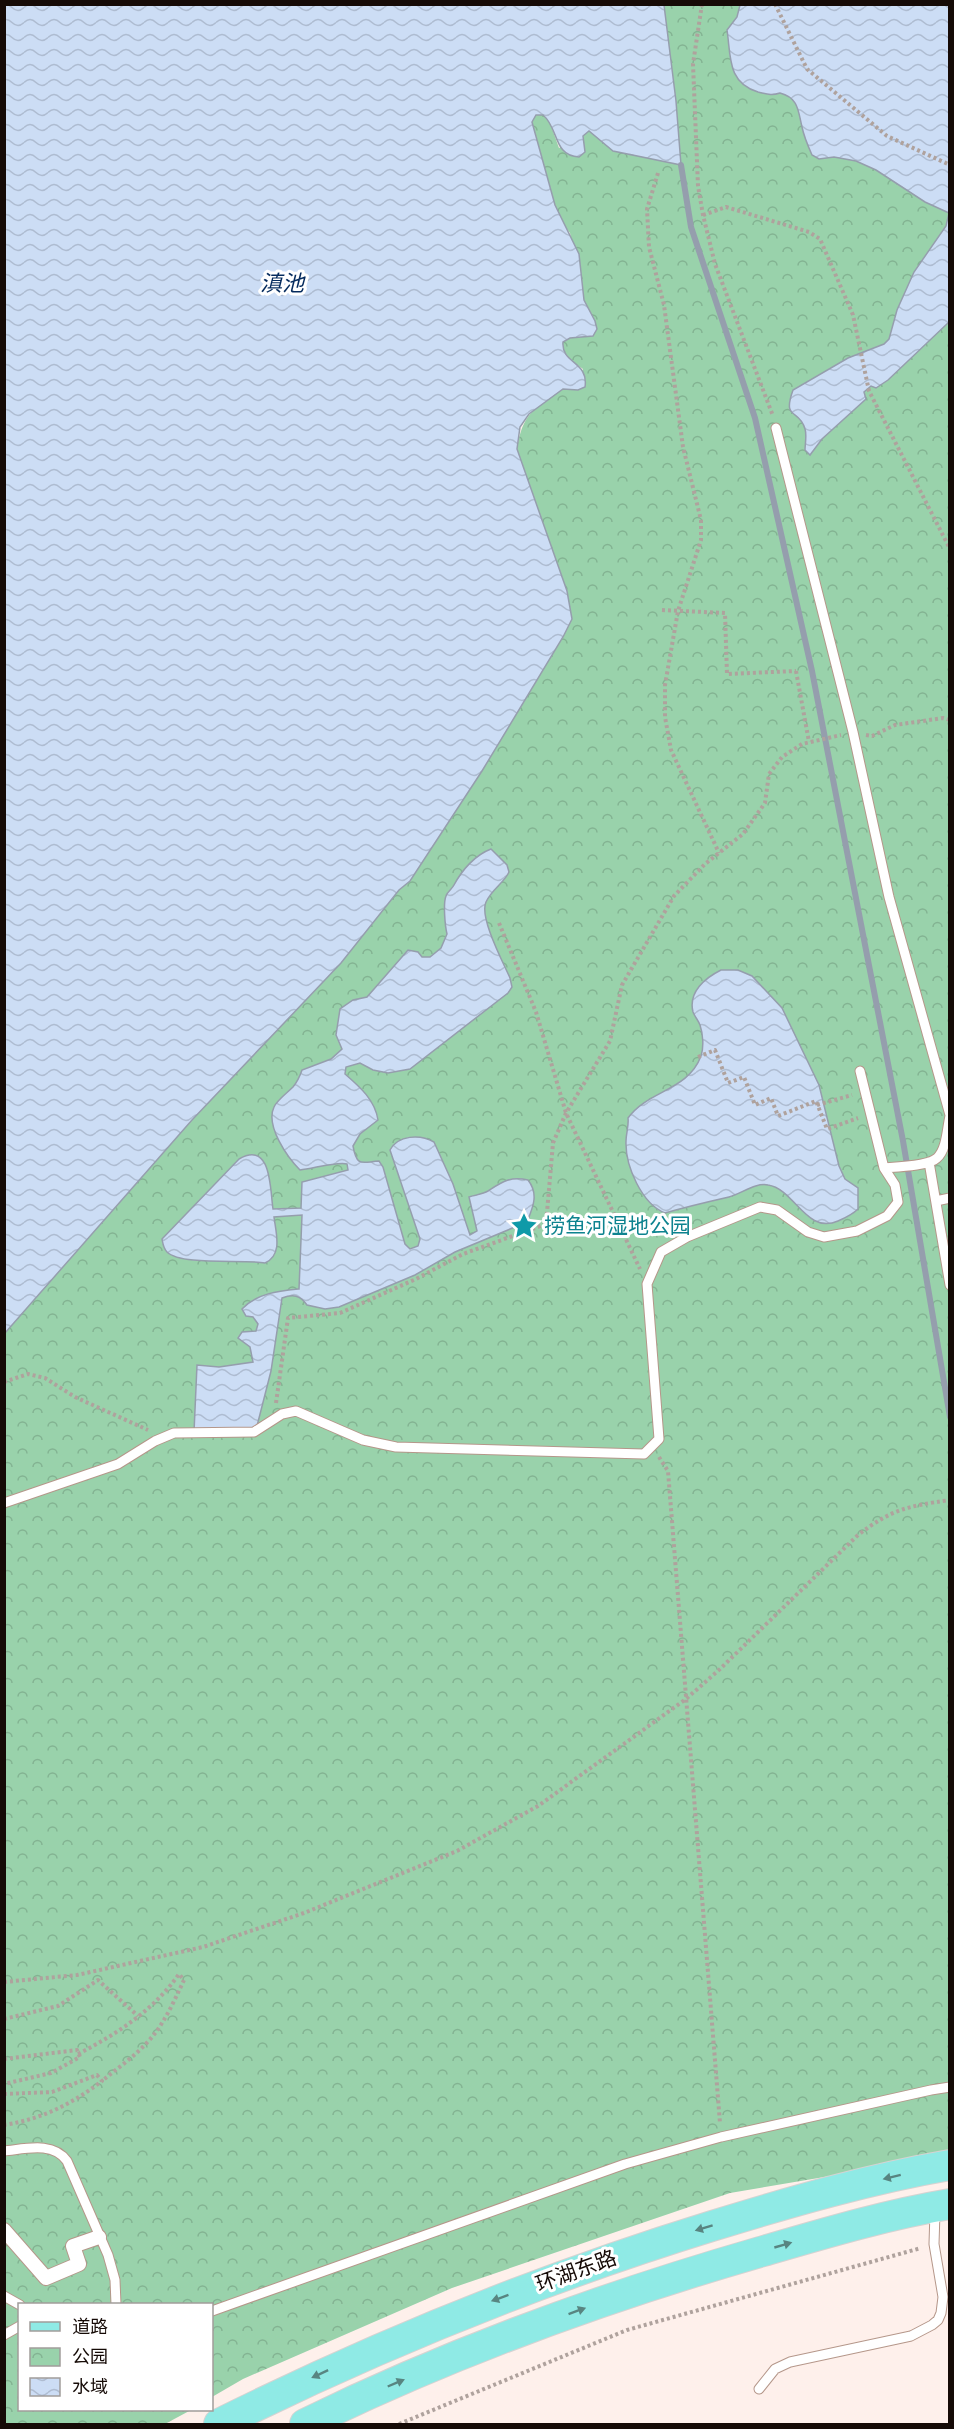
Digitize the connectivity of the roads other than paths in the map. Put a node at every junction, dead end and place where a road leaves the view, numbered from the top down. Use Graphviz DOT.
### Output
graph roads {
  1 [pos="776,428"];
  2 [pos="860,1071"];
  3 [pos="950,1116"];
  4 [pos="929,1162"];
  5 [pos="889,1167"];
  6 [pos="950,1198"];
  7 [pos="936,1201"];
  8 [pos="950,1285"];
  9 [pos="4,1503"];
  10 [pos="950,2087"];
  11 [pos="4,2151"];
  12 [pos="950,2164"];
  13 [pos="942,2205"];
  14 [pos="4,2230"];
  15 [pos="99,2237"];
  16 [pos="4,2296"];
  17 [pos="116,2303"];
  18 [pos="18,2304"];
  19 [pos="213,2311"];
  20 [pos="18,2327"];
  21 [pos="4,2335"];
  22 [pos="759,2389"];
  23 [pos="219,2424"];
  24 [pos="305,2424"];
  1 -- 3 [label="lane"];
  2 -- 5 [label="lane"];
  3 -- 4 [label="lane"];
  4 -- 5 [label="lane"];
  4 -- 7 [label="lane"];
  5 -- 9 [label="lane"];
  6 -- 7 [label="lane"];
  7 -- 8 [label="lane"];
  10 -- 19 [label="lane"];
  11 -- 15 [label="lane"];
  12 -- 23 [label="main road, 环湖东路, one-way"];
  13 -- 22 [label="lane"];
  24 -- 13 [label="main road, 环湖东路, one-way"];
  14 -- 15 [label="street"];
  15 -- 17 [label="lane"];
  16 -- 18 [label="lane"];
  20 -- 21 [label="lane"];
}
